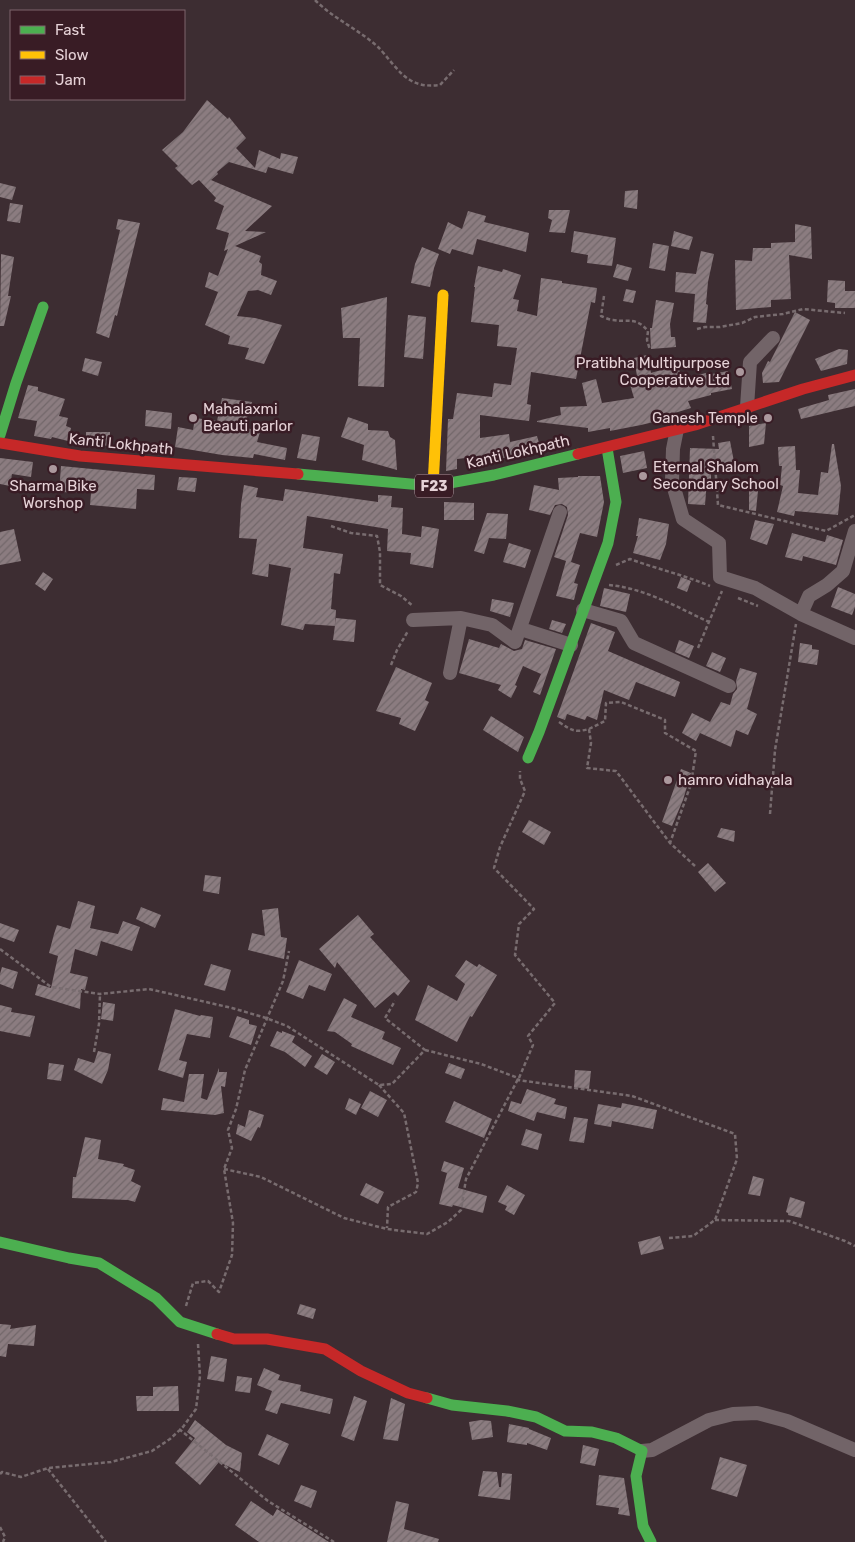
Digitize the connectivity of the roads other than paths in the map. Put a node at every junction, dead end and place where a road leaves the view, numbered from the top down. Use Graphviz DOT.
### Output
graph roads {
  1 [pos="443,295"];
  2 [pos="43,308"];
  3 [pos="773,338"];
  4 [pos="855,375"];
  5 [pos="747,407"];
  6 [pos="677,429"];
  7 [pos="0,435"];
  8 [pos="0,443"];
  9 [pos="607,448"];
  10 [pos="433,486"];
  11 [pos="560,512"];
  12 [pos="855,531"];
  13 [pos="583,610"];
  14 [pos="801,614"];
  15 [pos="461,618"];
  16 [pos="413,620"];
  17 [pos="520,629"];
  18 [pos="855,638"];
  19 [pos="571,645"];
  20 [pos="450,673"];
  21 [pos="729,686"];
  22 [pos="528,758"];
  23 [pos="0,1242"];
  24 [pos="855,1450"];
  25 [pos="642,1451"];
  26 [pos="651,1542"];
  1 -- 10 [label="street"];
  2 -- 7 [label="street"];
  3 -- 5 [label="street"];
  4 -- 5 [label="street, Kanti Lokhpath / F23"];
  5 -- 6 [label="street, Kanti Lokhpath / F23"];
  6 -- 9 [label="street, Kanti Lokhpath / F23"];
  6 -- 14 [label="street"];
  8 -- 10 [label="street, Kanti Lokhpath / F23"];
  9 -- 10 [label="street, Kanti Lokhpath / F23"];
  9 -- 13 [label="street"];
  11 -- 17 [label="street"];
  12 -- 14 [label="street"];
  13 -- 19 [label="street"];
  13 -- 21 [label="street"];
  14 -- 18 [label="street"];
  15 -- 16 [label="street"];
  15 -- 17 [label="street"];
  15 -- 20 [label="street"];
  17 -- 19 [label="street"];
  19 -- 22 [label="street"];
  23 -- 25 [label="street"];
  24 -- 25 [label="street"];
  25 -- 26 [label="street"];
}
